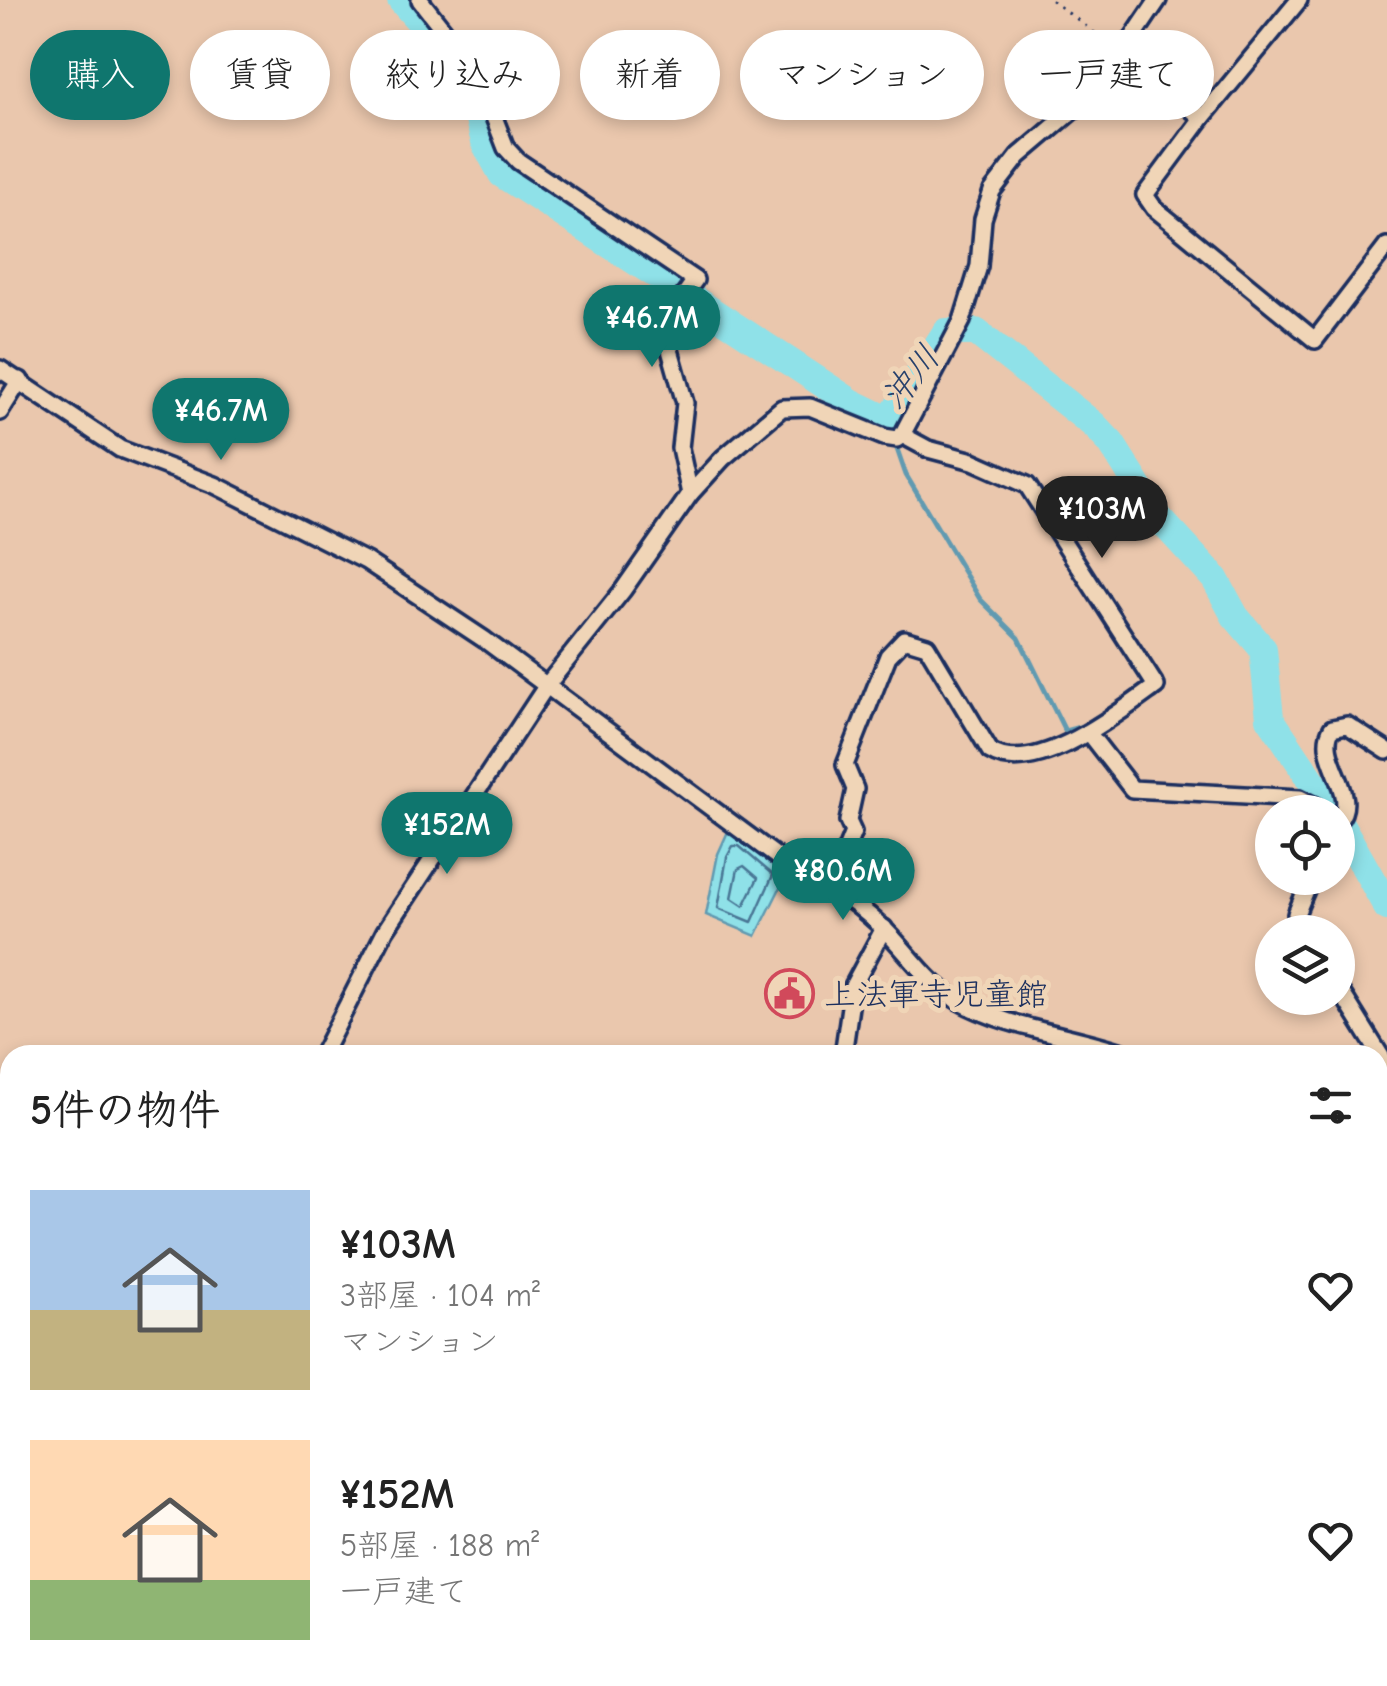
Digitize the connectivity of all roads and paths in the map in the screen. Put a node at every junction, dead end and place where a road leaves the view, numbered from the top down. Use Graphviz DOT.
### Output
graph roads {
  1 [pos="420,0"];
  2 [pos="1051,0"];
  3 [pos="1158,0"];
  4 [pos="1300,0"];
  5 [pos="1092,30"];
  6 [pos="1139,30"];
  7 [pos="1214,104"];
  8 [pos="1061,120"];
  9 [pos="1200,120"];
  10 [pos="1387,246"];
  11 [pos="0,369"];
  12 [pos="20,380"];
  13 [pos="0,412"];
  14 [pos="902,434"];
  15 [pos="690,494"];
  16 [pos="546,685"];
  17 [pos="1090,735"];
  18 [pos="1387,751"];
  19 [pos="1343,795"];
  20 [pos="1255,796"];
  21 [pos="832,884"];
  22 [pos="884,928"];
  23 [pos="1355,1014"];
  24 [pos="327,1045"];
  25 [pos="845,1045"];
  26 [pos="1096,1045"];
  27 [pos="1374,1045"];
  1 -- 15 [label="street"];
  2 -- 5 [label="path"];
  3 -- 6 [label="street"];
  4 -- 7 [label="street"];
  8 -- 14 [label="street"];
  9 -- 10 [label="street"];
  11 -- 12 [label="street"];
  12 -- 13 [label="street"];
  12 -- 16 [label="street"];
  14 -- 15 [label="street"];
  14 -- 17 [label="street"];
  15 -- 16 [label="street"];
  16 -- 21 [label="street"];
  16 -- 24 [label="street"];
  17 -- 20 [label="street"];
  17 -- 21 [label="street"];
  18 -- 19 [label="street"];
  21 -- 22 [label="street"];
  22 -- 25 [label="street"];
  22 -- 26 [label="street"];
  23 -- 27 [label="street"];
}
